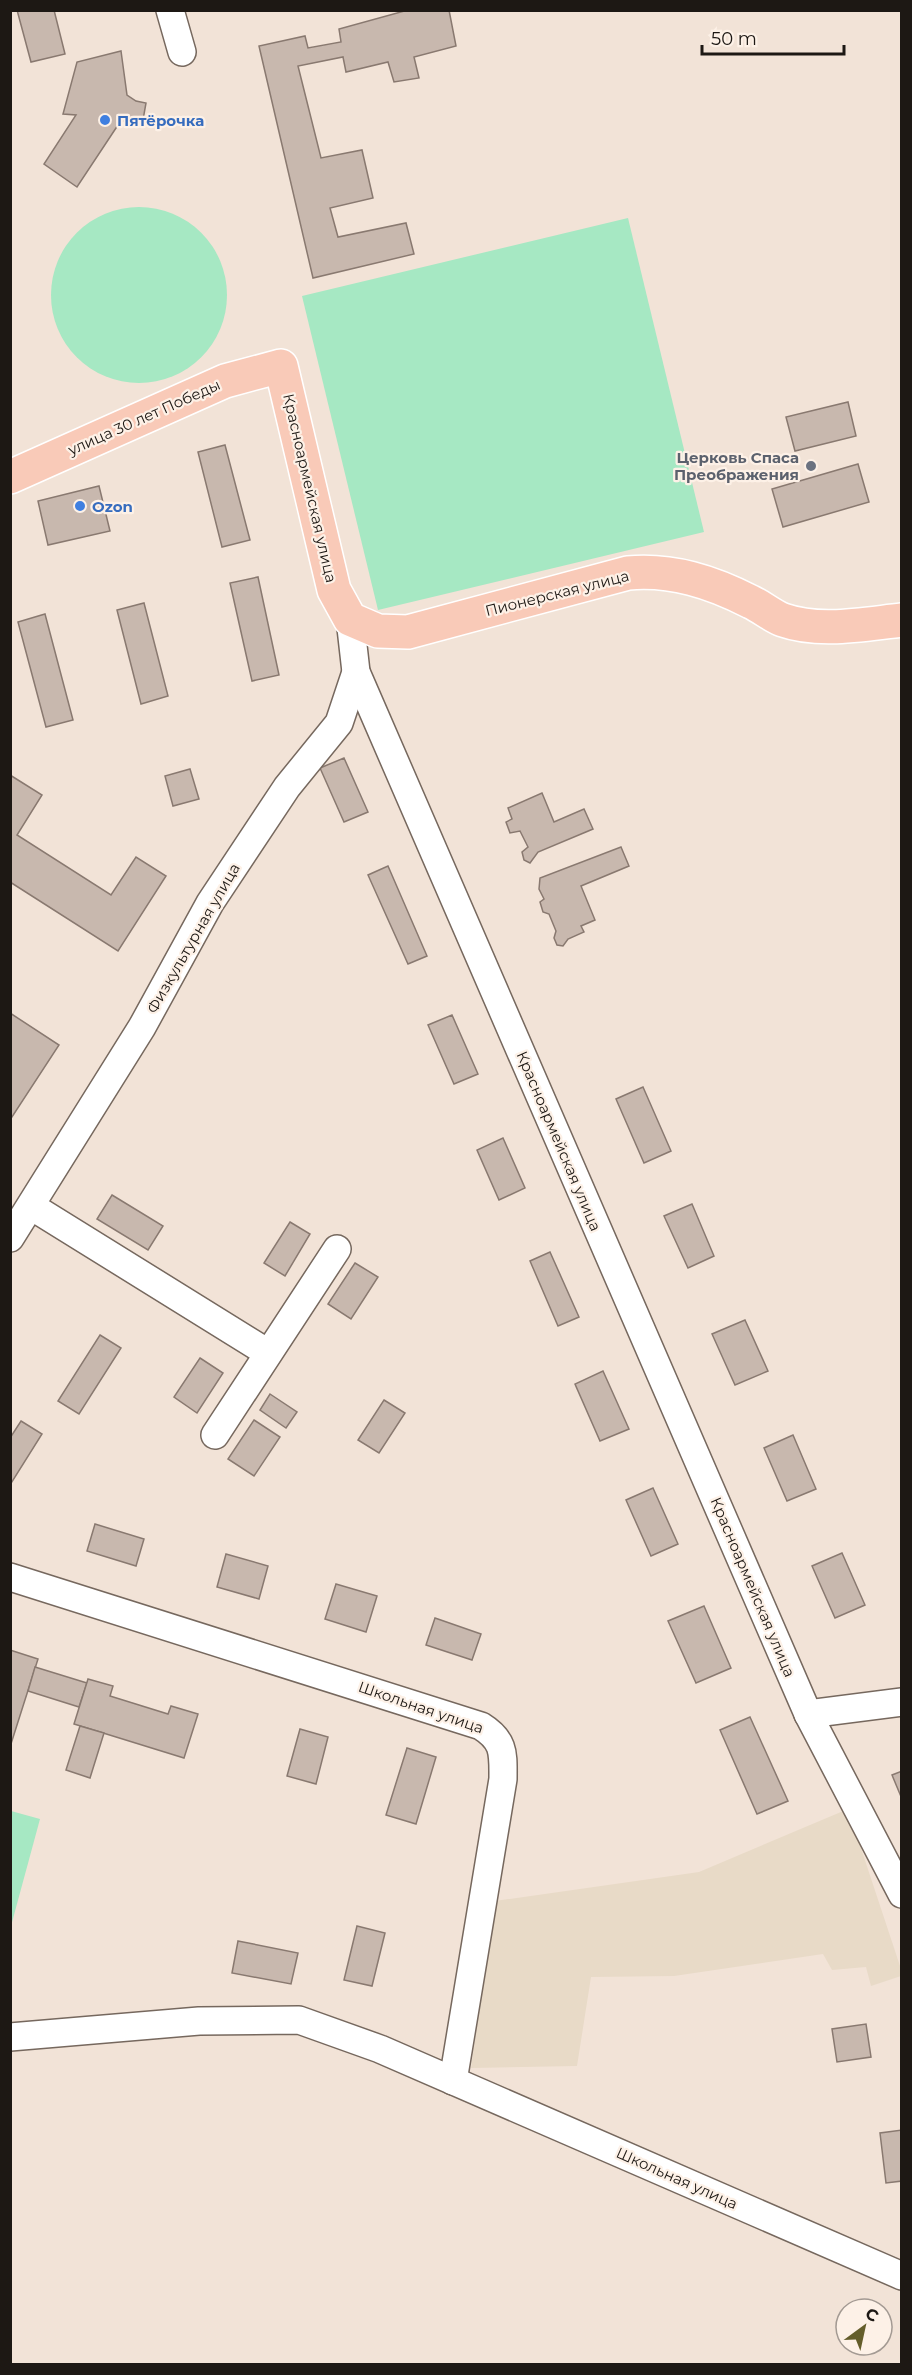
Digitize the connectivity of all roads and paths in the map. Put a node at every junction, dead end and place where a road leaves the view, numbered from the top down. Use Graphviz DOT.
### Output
graph roads {
  1 [pos="170,10"];
  2 [pos="182,52"];
  3 [pos="281,366"];
  4 [pos="10,477"];
  5 [pos="350,620"];
  6 [pos="902,620"];
  7 [pos="356,672"];
  8 [pos="31,1206"];
  9 [pos="10,1238"];
  10 [pos="337,1249"];
  11 [pos="268,1353"];
  12 [pos="215,1435"];
  13 [pos="10,1576"];
  14 [pos="902,1702"];
  15 [pos="808,1714"];
  16 [pos="902,1894"];
  17 [pos="10,2037"];
  18 [pos="453,2081"];
  19 [pos="902,2276"];
  1 -- 2 [label="street"];
  3 -- 4 [label="main road, улица 30 лет Победы"];
  3 -- 5 [label="main road, Красноармейская улица"];
  5 -- 6 [label="main road, Пионерская улица"];
  5 -- 7 [label="street, Красноармейская улица"];
  7 -- 8 [label="street, Физкультурная улица"];
  7 -- 15 [label="street, Красноармейская улица"];
  8 -- 9 [label="street, Физкультурная улица"];
  8 -- 11 [label="street"];
  10 -- 11 [label="street"];
  11 -- 12 [label="street"];
  13 -- 18 [label="street, Школьная улица"];
  14 -- 15 [label="street"];
  15 -- 16 [label="street, Красноармейская улица"];
  17 -- 18 [label="street, Школьная улица"];
  18 -- 19 [label="street, Школьная улица"];
}
